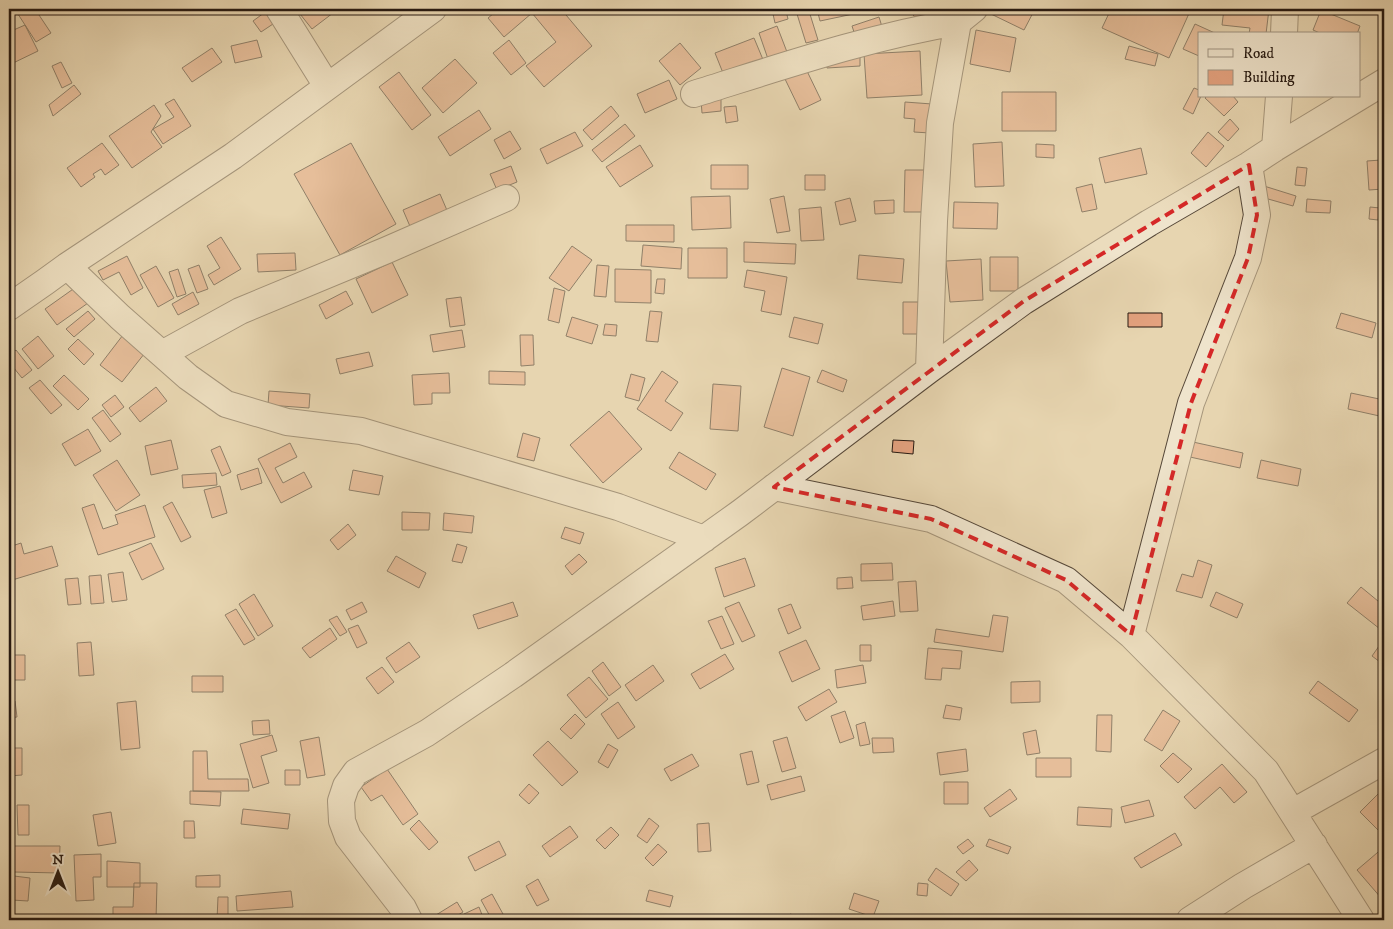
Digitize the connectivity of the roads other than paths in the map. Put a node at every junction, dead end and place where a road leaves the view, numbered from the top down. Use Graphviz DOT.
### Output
graph roads {
  1 [pos="279,9"];
  2 [pos="433,9"];
  3 [pos="1285,9"];
  4 [pos="966,16"];
  5 [pos="1284,32"];
  6 [pos="1384,82"];
  7 [pos="327,86"];
  8 [pos="694,94"];
  9 [pos="1360,97"];
  10 [pos="1279,98"];
  11 [pos="1358,98"];
  12 [pos="1275,148"];
  13 [pos="1249,165"];
  14 [pos="506,198"];
  15 [pos="67,266"];
  16 [pos="9,307"];
  17 [pos="162,354"];
  18 [pos="929,370"];
  19 [pos="774,487"];
  20 [pos="704,539"];
  21 [pos="1131,635"];
  22 [pos="1384,761"];
  23 [pos="1293,812"];
  24 [pos="1314,845"];
  25 [pos="409,920"];
  26 [pos="1190,920"];
  27 [pos="1361,920"];
  1 -- 7 [label="street"];
  2 -- 7 [label="street"];
  3 -- 5 [label="street"];
  4 -- 8 [label="street"];
  4 -- 18 [label="street"];
  6 -- 9 [label="street"];
  7 -- 15 [label="street"];
  10 -- 12 [label="street"];
  11 -- 12 [label="street"];
  12 -- 13 [label="street"];
  13 -- 18 [label="street"];
  13 -- 21 [label="street"];
  14 -- 17 [label="street"];
  15 -- 16 [label="street"];
  15 -- 17 [label="street"];
  17 -- 20 [label="street"];
  18 -- 19 [label="street"];
  19 -- 20 [label="street"];
  19 -- 21 [label="street"];
  20 -- 25 [label="street"];
  21 -- 23 [label="street"];
  22 -- 23 [label="street"];
  23 -- 24 [label="street"];
  24 -- 26 [label="street"];
  24 -- 27 [label="street"];
}
